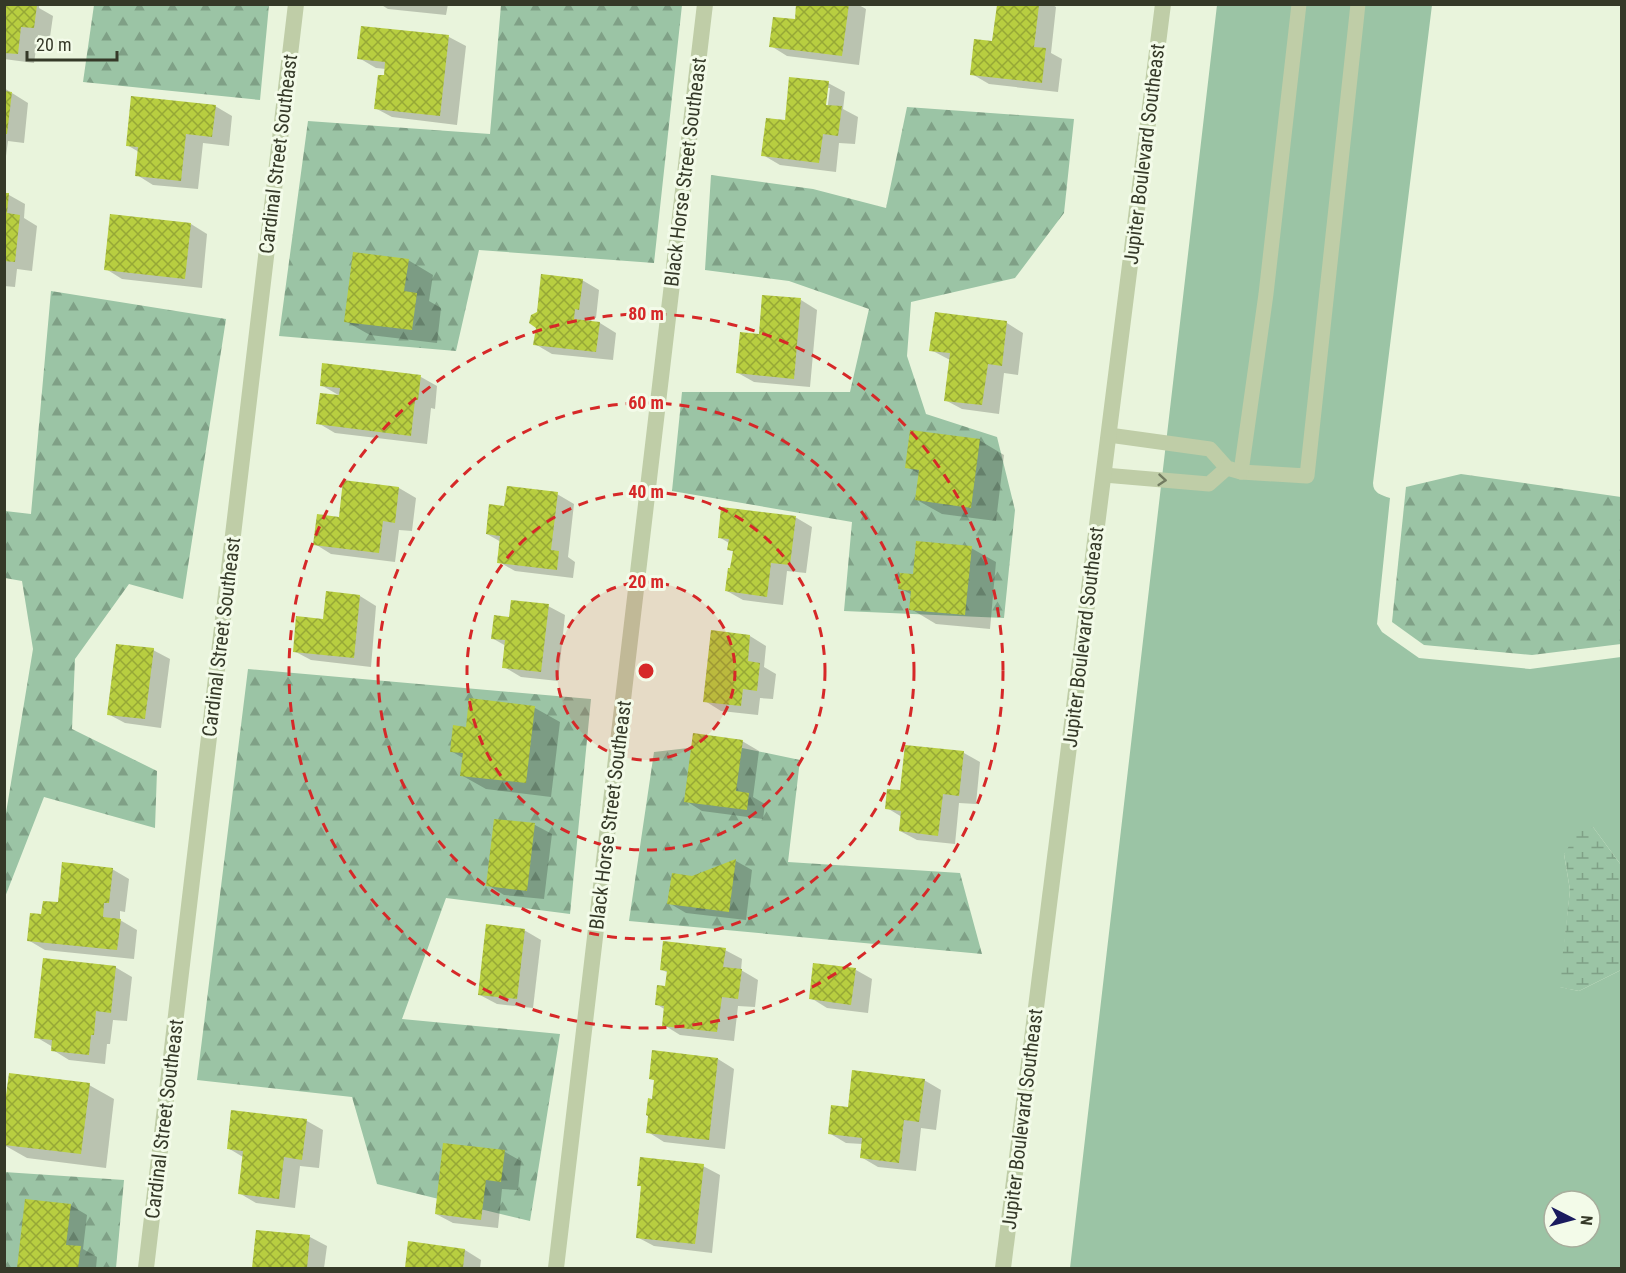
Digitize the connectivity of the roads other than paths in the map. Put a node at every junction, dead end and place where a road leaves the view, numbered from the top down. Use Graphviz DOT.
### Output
graph roads {
  1 [pos="296,4"];
  2 [pos="705,4"];
  3 [pos="1163,4"];
  4 [pos="1299,4"];
  5 [pos="1358,4"];
  6 [pos="1109,435"];
  7 [pos="1234,470"];
  8 [pos="1104,475"];
  9 [pos="146,1269"];
  10 [pos="556,1269"];
  11 [pos="1003,1269"];
  1 -- 9 [label="street, Cardinal Street Southeast"];
  2 -- 10 [label="street, Black Horse Street Southeast"];
  3 -- 6 [label="street, Jupiter Boulevard Southeast"];
  4 -- 7 [label="lane"];
  5 -- 7 [label="lane"];
  6 -- 7 [label="lane"];
  6 -- 8 [label="street, Jupiter Boulevard Southeast"];
  8 -- 7 [label="lane, one-way"];
  8 -- 11 [label="street, Jupiter Boulevard Southeast"];
}
